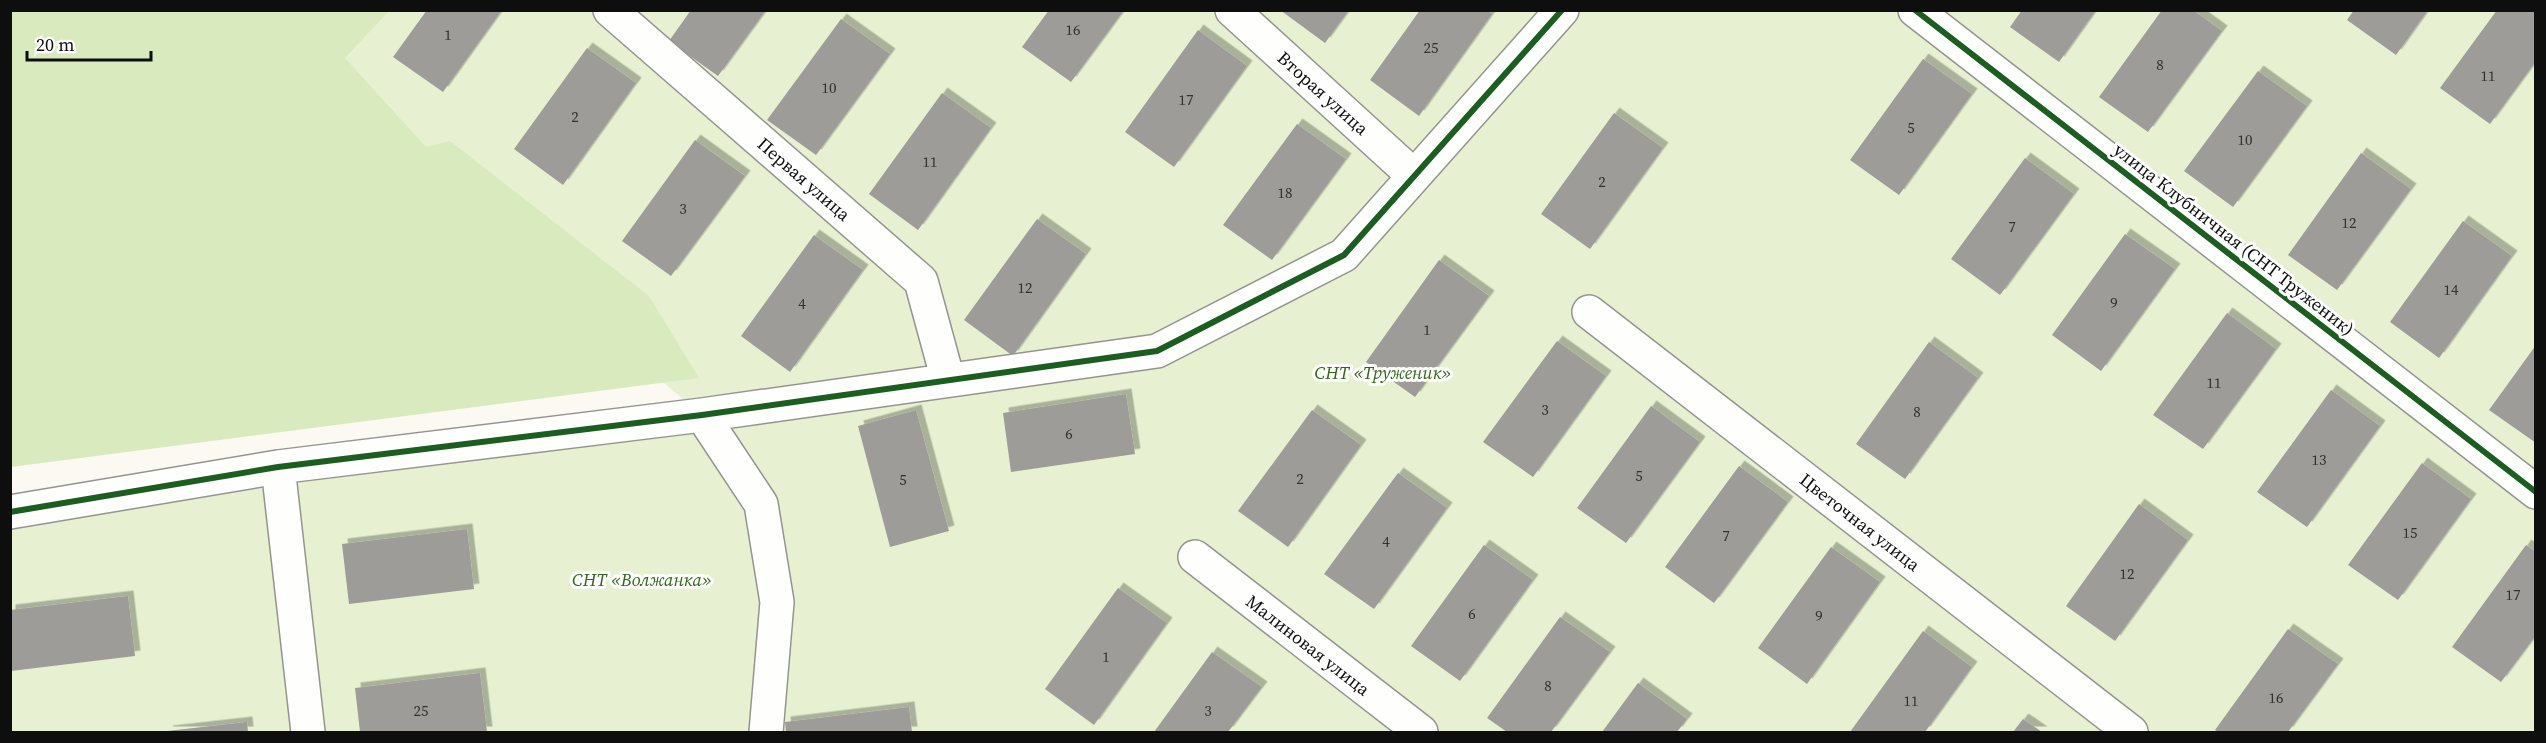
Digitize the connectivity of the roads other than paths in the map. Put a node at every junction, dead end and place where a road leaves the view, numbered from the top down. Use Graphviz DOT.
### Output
graph roads {
  1 [pos="610,10"];
  2 [pos="1232,10"];
  3 [pos="1562,10"];
  4 [pos="1915,10"];
  5 [pos="1414,176"];
  6 [pos="1589,312"];
  7 [pos="948,380"];
  8 [pos="702,415"];
  9 [pos="278,467"];
  10 [pos="2535,492"];
  11 [pos="10,512"];
  12 [pos="1195,557"];
  13 [pos="308,732"];
  14 [pos="766,732"];
  15 [pos="1421,732"];
  16 [pos="2131,732"];
  1 -- 7 [label="street, Первая улица"];
  2 -- 5 [label="street, Вторая улица"];
  3 -- 5 [label="street"];
  4 -- 10 [label="street, улица Клубничная (СНТ Труженик)"];
  5 -- 7 [label="street"];
  6 -- 16 [label="street, Цветочная улица"];
  7 -- 8 [label="street"];
  8 -- 9 [label="street"];
  8 -- 14 [label="street"];
  9 -- 11 [label="street"];
  9 -- 13 [label="street"];
  12 -- 15 [label="street, Малиновая улица"];
}
